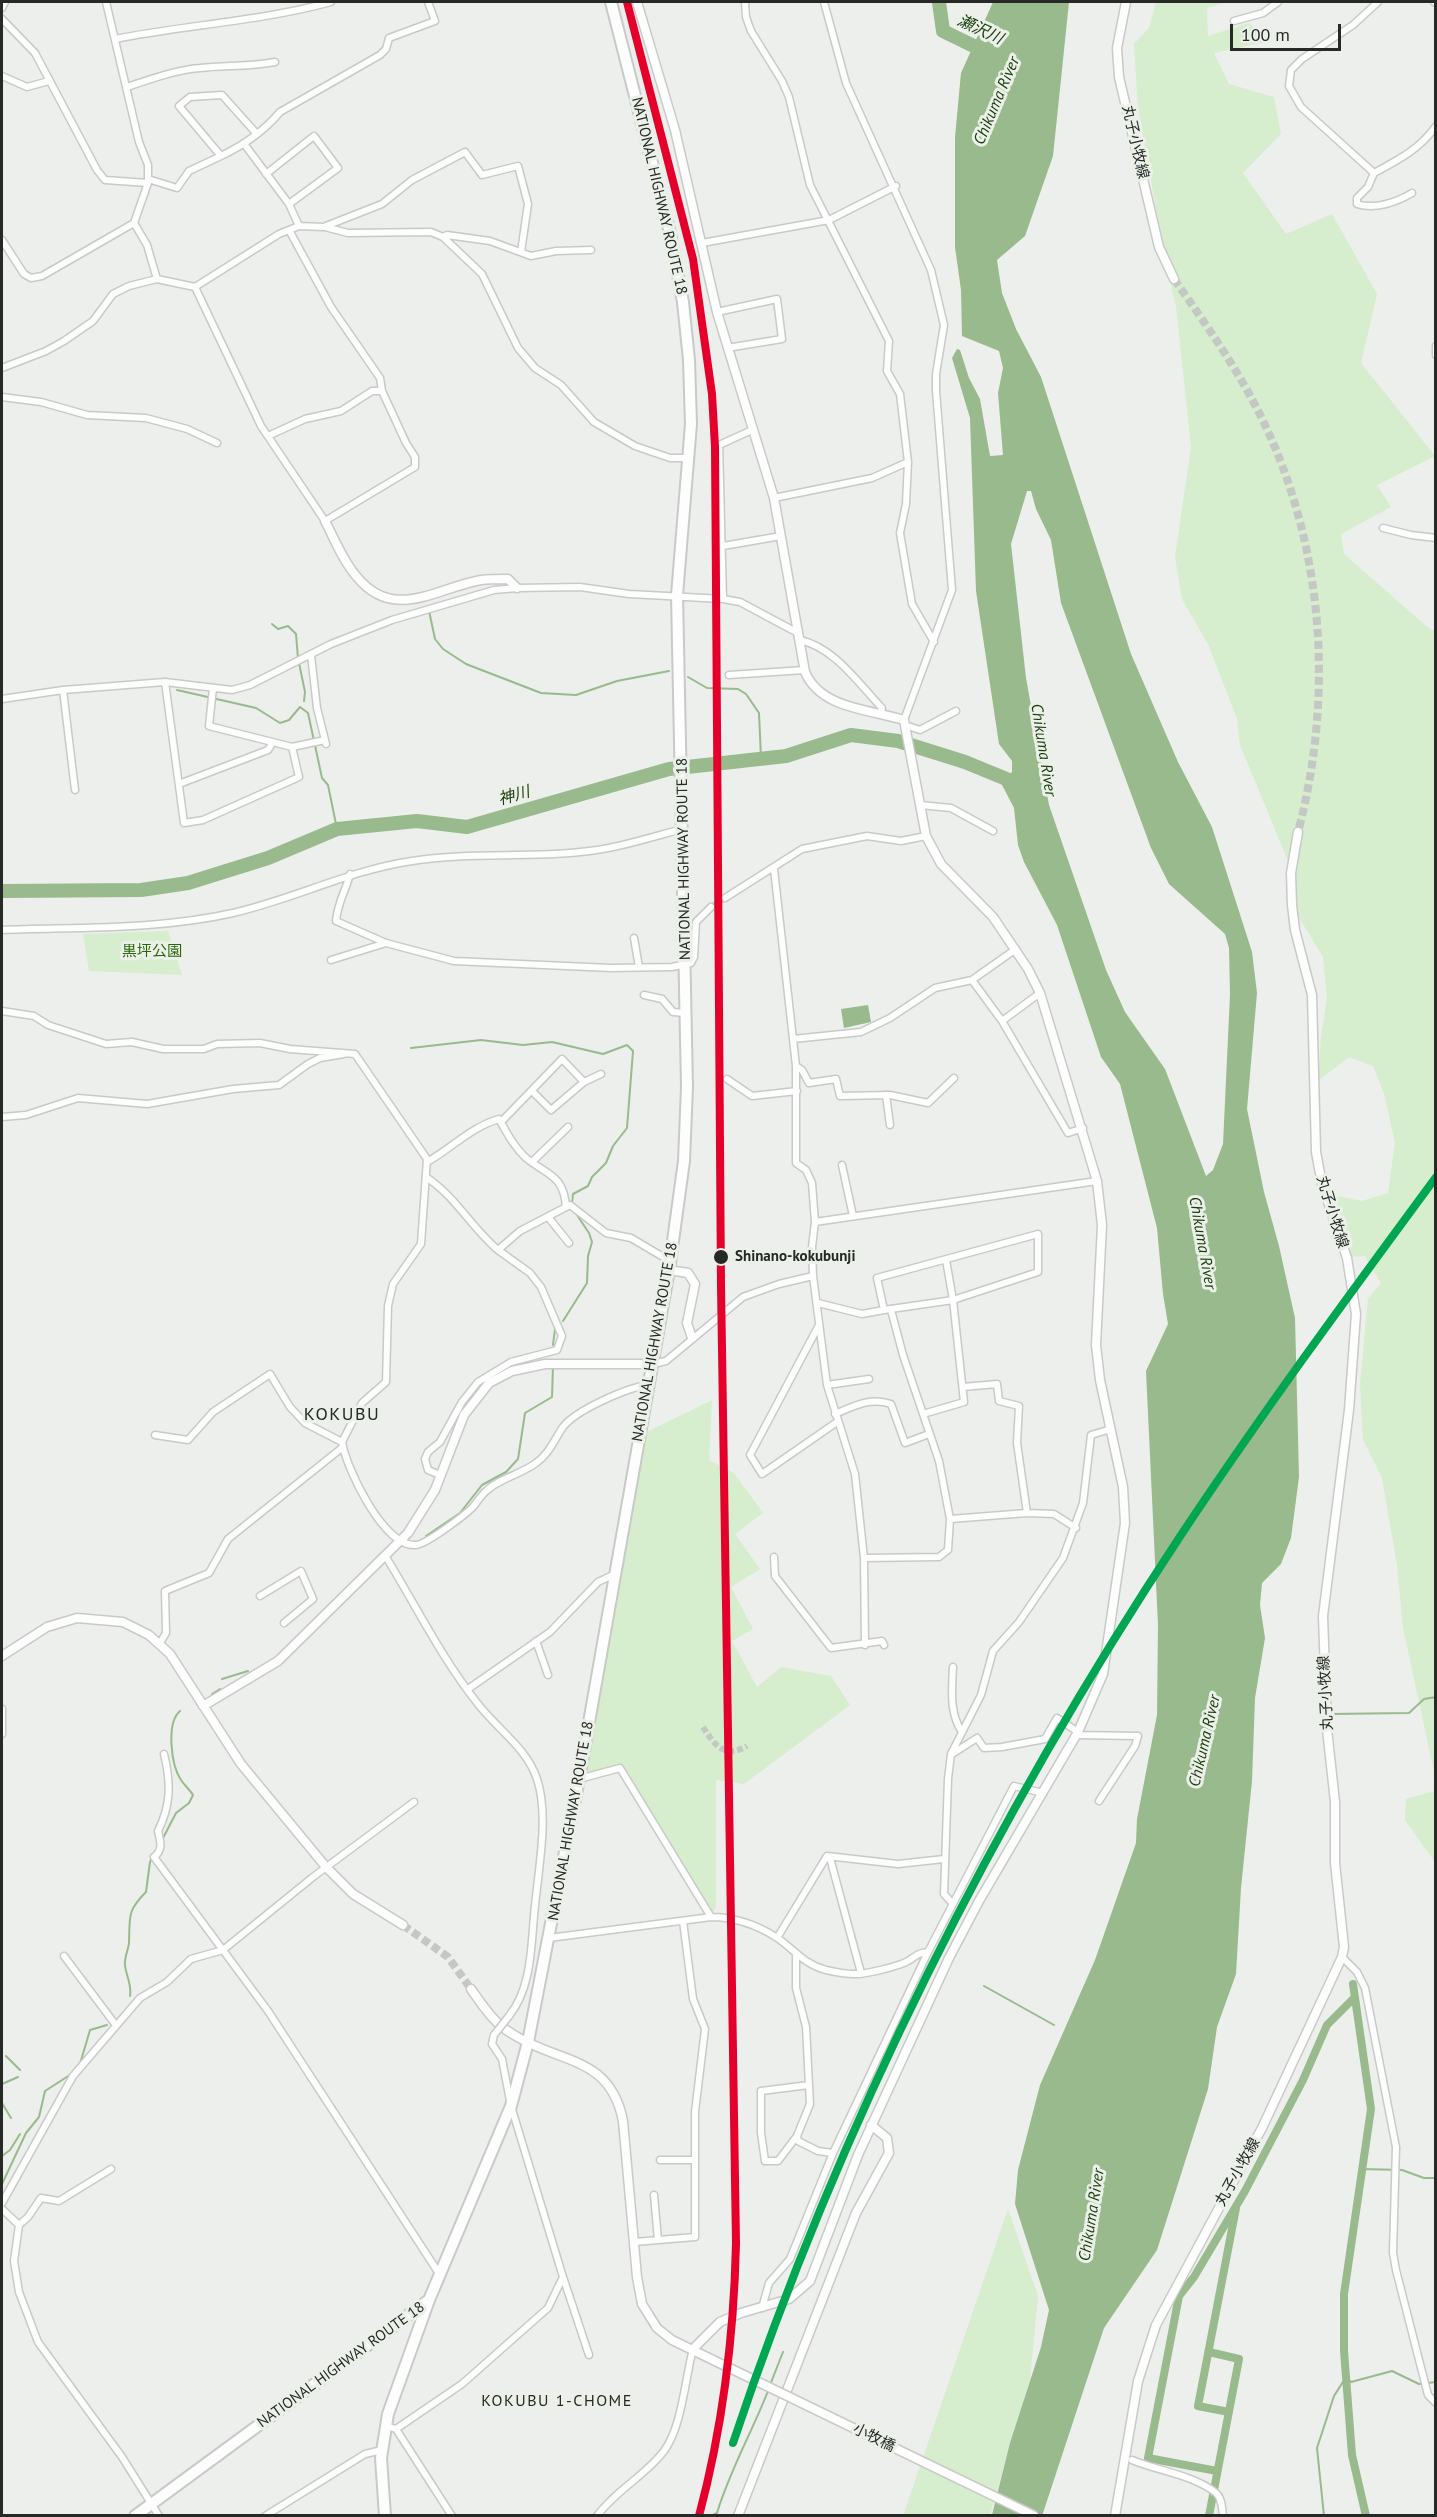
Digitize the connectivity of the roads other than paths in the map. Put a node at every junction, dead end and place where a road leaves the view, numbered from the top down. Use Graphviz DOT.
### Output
graph roads {
  1 [pos="5,2"];
  2 [pos="106,2"];
  3 [pos="331,2"];
  4 [pos="428,2"];
  5 [pos="611,2"];
  6 [pos="637,2"];
  7 [pos="745,2"];
  8 [pos="824,2"];
  9 [pos="1126,2"];
  10 [pos="1278,2"];
  11 [pos="1378,2"];
  12 [pos="2,8"];
  13 [pos="2,19"];
  14 [pos="1234,21"];
  15 [pos="115,39"];
  16 [pos="275,62"];
  17 [pos="2,76"];
  18 [pos="49,81"];
  19 [pos="127,87"];
  20 [pos="1436,126"];
  21 [pos="256,133"];
  22 [pos="245,145"];
  23 [pos="221,156"];
  24 [pos="1374,173"];
  25 [pos="266,174"];
  26 [pos="148,181"];
  27 [pos="896,186"];
  28 [pos="1412,193"];
  29 [pos="289,204"];
  30 [pos="829,220"];
  31 [pos="134,223"];
  32 [pos="299,226"];
  33 [pos="325,227"];
  34 [pos="289,230"];
  35 [pos="443,237"];
  36 [pos="2,240"];
  37 [pos="702,243"];
  38 [pos="591,250"];
  39 [pos="521,252"];
  40 [pos="157,279"];
  41 [pos="1174,279"];
  42 [pos="195,287"];
  43 [pos="717,312"];
  44 [pos="1436,346"];
  45 [pos="727,348"];
  46 [pos="1436,355"];
  47 [pos="2,368"];
  48 [pos="382,391"];
  49 [pos="2,397"];
  50 [pos="752,430"];
  51 [pos="268,436"];
  52 [pos="217,443"];
  53 [pos="690,458"];
  54 [pos="908,462"];
  55 [pos="774,498"];
  56 [pos="325,521"];
  57 [pos="1383,528"];
  58 [pos="781,536"];
  59 [pos="1436,538"];
  60 [pos="723,546"];
  61 [pos="517,588"];
  62 [pos="677,595"];
  63 [pos="723,599"];
  64 [pos="799,637"];
  65 [pos="934,642"];
  66 [pos="311,655"];
  67 [pos="804,670"];
  68 [pos="729,675"];
  69 [pos="165,682"];
  70 [pos="213,688"];
  71 [pos="63,690"];
  72 [pos="2,699"];
  73 [pos="956,711"];
  74 [pos="881,713"];
  75 [pos="905,723"];
  76 [pos="273,742"];
  77 [pos="292,747"];
  78 [pos="179,783"];
  79 [pos="75,790"];
  80 [pos="920,804"];
  81 [pos="682,825"];
  82 [pos="993,831"];
  83 [pos="1299,832"];
  84 [pos="926,836"];
  85 [pos="774,869"];
  86 [pos="350,874"];
  87 [pos="725,898"];
  88 [pos="711,907"];
  89 [pos="2,930"];
  90 [pos="634,938"];
  91 [pos="386,943"];
  92 [pos="1016,949"];
  93 [pos="331,960"];
  94 [pos="686,965"];
  95 [pos="639,967"];
  96 [pos="972,980"];
  97 [pos="1040,993"];
  98 [pos="644,995"];
  99 [pos="2,1011"];
  100 [pos="687,1013"];
  101 [pos="1002,1021"];
  102 [pos="793,1039"];
  103 [pos="347,1053"];
  104 [pos="796,1066"];
  105 [pos="601,1074"];
  106 [pos="954,1078"];
  107 [pos="727,1079"];
  108 [pos="584,1082"];
  109 [pos="531,1091"];
  110 [pos="797,1091"];
  111 [pos="886,1095"];
  112 [pos="2,1117"];
  113 [pos="501,1122"];
  114 [pos="890,1125"];
  115 [pos="568,1127"];
  116 [pos="1083,1128"];
  117 [pos="427,1162"];
  118 [pos="532,1162"];
  119 [pos="842,1165"];
  120 [pos="426,1177"];
  121 [pos="1097,1181"];
  122 [pos="566,1207"];
  123 [pos="853,1216"];
  124 [pos="548,1217"];
  125 [pos="815,1222"];
  126 [pos="568,1243"];
  127 [pos="498,1250"];
  128 [pos="946,1260"];
  129 [pos="670,1265"];
  130 [pos="813,1276"];
  131 [pos="953,1300"];
  132 [pos="818,1302"];
  133 [pos="888,1310"];
  134 [pos="820,1324"];
  135 [pos="692,1338"];
  136 [pos="653,1364"];
  137 [pos="869,1379"];
  138 [pos="649,1385"];
  139 [pos="827,1385"];
  140 [pos="963,1387"];
  141 [pos="835,1414"];
  142 [pos="923,1414"];
  143 [pos="837,1422"];
  144 [pos="1111,1429"];
  145 [pos="929,1434"];
  146 [pos="155,1435"];
  147 [pos="342,1445"];
  148 [pos="440,1475"];
  149 [pos="1027,1513"];
  150 [pos="950,1519"];
  151 [pos="1076,1528"];
  152 [pos="402,1540"];
  153 [pos="386,1557"];
  154 [pos="774,1557"];
  155 [pos="864,1558"];
  156 [pos="615,1574"];
  157 [pos="260,1596"];
  158 [pos="284,1623"];
  159 [pos="536,1641"];
  160 [pos="160,1643"];
  161 [pos="865,1645"];
  162 [pos="884,1645"];
  163 [pos="2,1656"];
  164 [pos="953,1667"];
  165 [pos="548,1675"];
  166 [pos="468,1689"];
  167 [pos="203,1706"];
  168 [pos="2,1709"];
  169 [pos="962,1732"];
  170 [pos="2,1734"];
  171 [pos="1077,1734"];
  172 [pos="164,1754"];
  173 [pos="951,1754"];
  174 [pos="579,1779"];
  175 [pos="1042,1792"];
  176 [pos="1099,1801"];
  177 [pos="414,1802"];
  178 [pos="830,1858"];
  179 [pos="944,1859"];
  180 [pos="326,1867"];
  181 [pos="953,1904"];
  182 [pos="711,1917"];
  183 [pos="683,1921"];
  184 [pos="403,1925"];
  185 [pos="549,1938"];
  186 [pos="777,1938"];
  187 [pos="223,1950"];
  188 [pos="928,1952"];
  189 [pos="64,1956"];
  190 [pos="796,1956"];
  191 [pos="1342,1958"];
  192 [pos="861,1973"];
  193 [pos="471,1989"];
  194 [pos="115,2024"];
  195 [pos="528,2042"];
  196 [pos="809,2085"];
  197 [pos="511,2106"];
  198 [pos="871,2125"];
  199 [pos="797,2136"];
  200 [pos="833,2153"];
  201 [pos="660,2160"];
  202 [pos="695,2160"];
  203 [pos="111,2169"];
  204 [pos="654,2196"];
  205 [pos="2,2203"];
  206 [pos="2,2209"];
  207 [pos="19,2225"];
  208 [pos="658,2240"];
  209 [pos="634,2242"];
  210 [pos="441,2276"];
  211 [pos="562,2277"];
  212 [pos="429,2300"];
  213 [pos="762,2308"];
  214 [pos="693,2349"];
  215 [pos="589,2355"];
  216 [pos="1436,2403"];
  217 [pos="391,2428"];
  218 [pos="382,2450"];
  219 [pos="1132,2460"];
  220 [pos="151,2504"];
  221 [pos="135,2516"];
  222 [pos="159,2516"];
  223 [pos="265,2516"];
  224 [pos="385,2516"];
  225 [pos="452,2516"];
  226 [pos="597,2516"];
  227 [pos="738,2516"];
  228 [pos="1035,2516"];
  229 [pos="1115,2516"];
  230 [pos="1223,2516"];
  1 -- 12 [label="street"];
  2 -- 15 [label="street"];
  3 -- 15 [label="street"];
  4 -- 21 [label="street"];
  5 -- 53 [label="highway, NATIONAL HIGHWAY ROUTE 18"];
  6 -- 37 [label="street"];
  7 -- 30 [label="street"];
  8 -- 27 [label="street"];
  9 -- 41 [label="street, 丸子小牧線"];
  10 -- 14 [label="street"];
  11 -- 24 [label="street"];
  13 -- 18 [label="street"];
  15 -- 19 [label="street"];
  16 -- 19 [label="street"];
  17 -- 18 [label="street"];
  18 -- 26 [label="street"];
  19 -- 26 [label="street"];
  20 -- 24 [label="street"];
  21 -- 22 [label="street"];
  21 -- 23 [label="street"];
  22 -- 23 [label="street"];
  22 -- 25 [label="street"];
  23 -- 26 [label="street"];
  24 -- 28 [label="street"];
  25 -- 29 [label="street"];
  25 -- 29 [label="street"];
  26 -- 31 [label="street"];
  27 -- 30 [label="street"];
  27 -- 65 [label="street"];
  29 -- 32 [label="street"];
  30 -- 37 [label="street"];
  30 -- 54 [label="street"];
  31 -- 36 [label="street"];
  31 -- 40 [label="street"];
  32 -- 33 [label="street"];
  32 -- 34 [label="street"];
  33 -- 35 [label="street"];
  33 -- 39 [label="street"];
  34 -- 42 [label="street"];
  34 -- 48 [label="street"];
  35 -- 39 [label="street"];
  35 -- 53 [label="street"];
  37 -- 43 [label="street"];
  38 -- 39 [label="street"];
  40 -- 42 [label="street"];
  40 -- 47 [label="street"];
  42 -- 51 [label="street"];
  43 -- 45 [label="street"];
  43 -- 45 [label="street"];
  44 -- 46 [label="street"];
  45 -- 50 [label="street"];
  48 -- 51 [label="street"];
  48 -- 56 [label="street"];
  49 -- 52 [label="street"];
  50 -- 55 [label="street"];
  50 -- 60 [label="street"];
  51 -- 56 [label="street"];
  53 -- 62 [label="highway, NATIONAL HIGHWAY ROUTE 18"];
  54 -- 55 [label="street"];
  54 -- 65 [label="street"];
  55 -- 58 [label="street"];
  56 -- 61 [label="street"];
  57 -- 59 [label="street"];
  58 -- 60 [label="street"];
  58 -- 64 [label="street"];
  60 -- 63 [label="street"];
  61 -- 62 [label="street"];
  61 -- 66 [label="street"];
  62 -- 63 [label="street"];
  62 -- 81 [label="highway, NATIONAL HIGHWAY ROUTE 18"];
  63 -- 64 [label="street"];
  64 -- 67 [label="street"];
  64 -- 74 [label="street"];
  65 -- 75 [label="street"];
  66 -- 70 [label="street"];
  66 -- 77 [label="street"];
  67 -- 68 [label="street"];
  67 -- 74 [label="street"];
  69 -- 70 [label="street"];
  69 -- 71 [label="street"];
  69 -- 78 [label="street"];
  70 -- 76 [label="street"];
  71 -- 72 [label="street"];
  71 -- 79 [label="street"];
  73 -- 75 [label="street"];
  74 -- 75 [label="street"];
  75 -- 80 [label="street"];
  76 -- 77 [label="street"];
  76 -- 78 [label="street"];
  77 -- 78 [label="street"];
  80 -- 82 [label="street"];
  80 -- 84 [label="street"];
  81 -- 86 [label="street"];
  81 -- 94 [label="highway, NATIONAL HIGHWAY ROUTE 18"];
  83 -- 191 [label="street, 丸子小牧線"];
  84 -- 85 [label="street"];
  84 -- 92 [label="street"];
  85 -- 87 [label="street"];
  85 -- 102 [label="street"];
  86 -- 89 [label="street"];
  86 -- 91 [label="street"];
  88 -- 94 [label="street"];
  90 -- 95 [label="street"];
  91 -- 93 [label="street"];
  91 -- 95 [label="street"];
  92 -- 96 [label="street"];
  92 -- 97 [label="street"];
  94 -- 95 [label="street"];
  94 -- 100 [label="highway, NATIONAL HIGHWAY ROUTE 18"];
  96 -- 101 [label="street"];
  96 -- 102 [label="street"];
  97 -- 101 [label="street"];
  97 -- 116 [label="street"];
  98 -- 100 [label="street"];
  99 -- 103 [label="street"];
  100 -- 129 [label="highway, NATIONAL HIGHWAY ROUTE 18"];
  101 -- 116 [label="street"];
  102 -- 104 [label="street"];
  103 -- 112 [label="street"];
  103 -- 117 [label="street"];
  104 -- 110 [label="street"];
  104 -- 111 [label="street"];
  105 -- 108 [label="street"];
  106 -- 111 [label="street"];
  107 -- 110 [label="street"];
  108 -- 109 [label="street"];
  108 -- 109 [label="street"];
  109 -- 113 [label="street"];
  110 -- 125 [label="street"];
  111 -- 114 [label="street"];
  113 -- 117 [label="street"];
  113 -- 118 [label="street"];
  115 -- 118 [label="street"];
  116 -- 121 [label="street"];
  117 -- 120 [label="street"];
  118 -- 122 [label="street"];
  119 -- 123 [label="street"];
  120 -- 127 [label="street"];
  120 -- 147 [label="street"];
  121 -- 123 [label="street"];
  121 -- 144 [label="street"];
  122 -- 124 [label="street"];
  122 -- 129 [label="street"];
  123 -- 125 [label="street"];
  124 -- 126 [label="street"];
  124 -- 127 [label="street"];
  125 -- 130 [label="street"];
  127 -- 148 [label="street"];
  128 -- 131 [label="street"];
  128 -- 131 [label="street"];
  128 -- 133 [label="street"];
  129 -- 135 [label="street"];
  129 -- 136 [label="highway, NATIONAL HIGHWAY ROUTE 18"];
  130 -- 132 [label="street"];
  130 -- 135 [label="street"];
  131 -- 133 [label="street"];
  131 -- 140 [label="street"];
  132 -- 133 [label="street"];
  132 -- 134 [label="street"];
  133 -- 142 [label="street"];
  134 -- 139 [label="street"];
  134 -- 143 [label="street"];
  135 -- 136 [label="street"];
  136 -- 138 [label="highway, NATIONAL HIGHWAY ROUTE 18"];
  136 -- 148 [label="street"];
  137 -- 139 [label="street"];
  138 -- 152 [label="street"];
  138 -- 156 [label="highway, NATIONAL HIGHWAY ROUTE 18"];
  139 -- 141 [label="street"];
  140 -- 142 [label="street"];
  140 -- 149 [label="street"];
  141 -- 143 [label="street"];
  141 -- 145 [label="street"];
  142 -- 145 [label="street"];
  143 -- 155 [label="street"];
  144 -- 151 [label="street"];
  144 -- 171 [label="street"];
  145 -- 150 [label="street"];
  146 -- 147 [label="street"];
  147 -- 152 [label="street"];
  147 -- 160 [label="street"];
  148 -- 152 [label="street"];
  149 -- 150 [label="street"];
  149 -- 151 [label="street"];
  150 -- 155 [label="street"];
  151 -- 169 [label="street"];
  152 -- 153 [label="street"];
  153 -- 166 [label="street"];
  153 -- 167 [label="street"];
  154 -- 161 [label="street"];
  155 -- 161 [label="street"];
  156 -- 159 [label="street"];
  156 -- 174 [label="highway, NATIONAL HIGHWAY ROUTE 18"];
  157 -- 158 [label="street"];
  159 -- 165 [label="street"];
  159 -- 166 [label="street"];
  160 -- 163 [label="street"];
  160 -- 167 [label="street"];
  161 -- 162 [label="street"];
  164 -- 169 [label="street"];
  166 -- 197 [label="street, bridge"];
  167 -- 180 [label="street"];
  168 -- 170 [label="street"];
  169 -- 173 [label="street"];
  171 -- 173 [label="street"];
  171 -- 175 [label="street"];
  171 -- 176 [label="street"];
  172 -- 187 [label="street"];
  173 -- 179 [label="street"];
  174 -- 182 [label="street"];
  174 -- 185 [label="highway, NATIONAL HIGHWAY ROUTE 18"];
  175 -- 181 [label="street"];
  175 -- 198 [label="street"];
  177 -- 180 [label="street"];
  178 -- 179 [label="street"];
  178 -- 186 [label="street"];
  178 -- 192 [label="street"];
  179 -- 181 [label="street"];
  180 -- 184 [label="street"];
  180 -- 187 [label="street"];
  181 -- 188 [label="street"];
  182 -- 183 [label="street"];
  182 -- 186 [label="street"];
  183 -- 185 [label="street"];
  183 -- 202 [label="street"];
  185 -- 195 [label="highway, NATIONAL HIGHWAY ROUTE 18"];
  186 -- 190 [label="street"];
  187 -- 194 [label="street"];
  187 -- 210 [label="street"];
  188 -- 192 [label="street"];
  188 -- 200 [label="street"];
  189 -- 194 [label="street"];
  190 -- 192 [label="street"];
  190 -- 196 [label="street"];
  191 -- 216 [label="street"];
  191 -- 229 [label="street, 丸子小牧線"];
  193 -- 195 [label="street, 小牧橋"];
  194 -- 205 [label="street"];
  195 -- 197 [label="highway, NATIONAL HIGHWAY ROUTE 18"];
  195 -- 209 [label="street, 小牧橋"];
  196 -- 199 [label="street"];
  196 -- 199 [label="street"];
  197 -- 210 [label="highway, NATIONAL HIGHWAY ROUTE 18"];
  197 -- 211 [label="street"];
  198 -- 213 [label="street"];
  198 -- 227 [label="street"];
  199 -- 200 [label="street"];
  200 -- 213 [label="street"];
  201 -- 202 [label="street"];
  202 -- 208 [label="street"];
  203 -- 207 [label="street"];
  204 -- 208 [label="street"];
  206 -- 207 [label="street"];
  207 -- 220 [label="street"];
  208 -- 209 [label="street"];
  209 -- 214 [label="street, 小牧橋"];
  210 -- 212 [label="highway, NATIONAL HIGHWAY ROUTE 18"];
  211 -- 215 [label="street"];
  211 -- 217 [label="street"];
  212 -- 217 [label="highway"];
  212 -- 220 [label="highway, NATIONAL HIGHWAY ROUTE 18"];
  213 -- 214 [label="street"];
  214 -- 226 [label="street"];
  214 -- 228 [label="street, 小牧橋, bridge"];
  217 -- 218 [label="highway"];
  217 -- 225 [label="street"];
  218 -- 223 [label="street"];
  218 -- 224 [label="highway"];
  219 -- 230 [label="street"];
  220 -- 221 [label="highway, NATIONAL HIGHWAY ROUTE 18"];
  220 -- 222 [label="street"];
}
